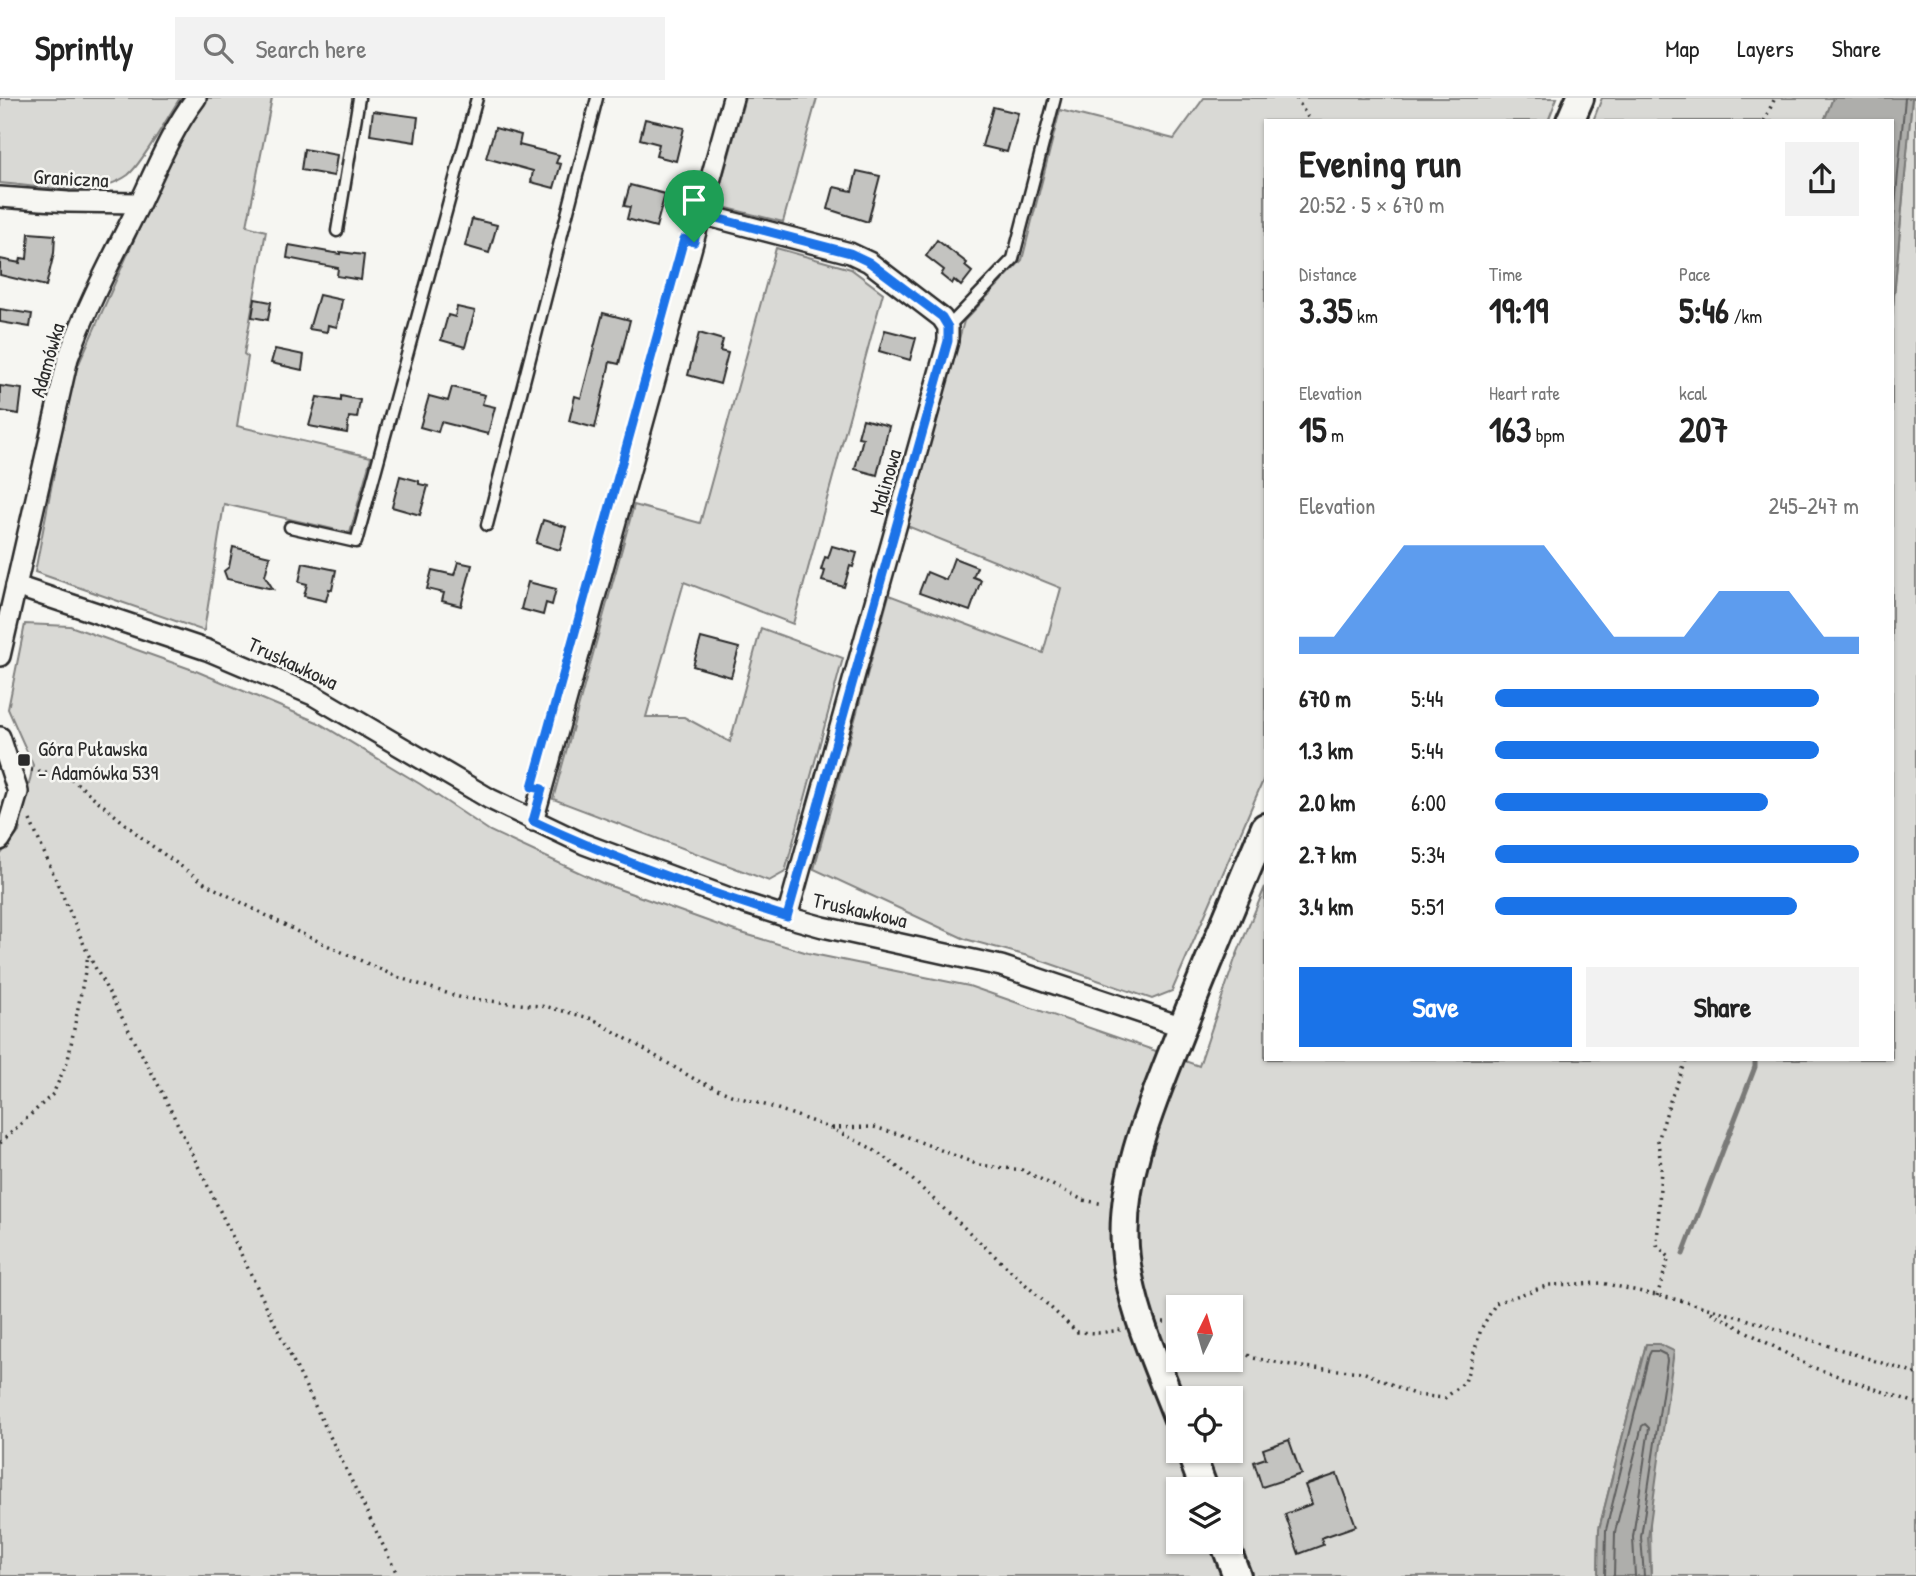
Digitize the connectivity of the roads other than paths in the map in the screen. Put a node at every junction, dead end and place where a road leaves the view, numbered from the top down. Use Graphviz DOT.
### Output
graph roads {
  1 [pos="197,98"];
  2 [pos="359,98"];
  3 [pos="477,98"];
  4 [pos="597,98"];
  5 [pos="733,98"];
  6 [pos="1055,98"];
  7 [pos="1580,98"];
  8 [pos="1571,119"];
  9 [pos="0,197"];
  10 [pos="139,204"];
  11 [pos="701,214"];
  12 [pos="337,231"];
  13 [pos="948,327"];
  14 [pos="487,525"];
  15 [pos="290,527"];
  16 [pos="8,604"];
  17 [pos="0,656"];
  18 [pos="0,737"];
  19 [pos="533,821"];
  20 [pos="1264,829"];
  21 [pos="0,840"];
  22 [pos="787,917"];
  23 [pos="1183,1027"];
  24 [pos="1166,1387"];
  25 [pos="1229,1554"];
  26 [pos="1237,1576"];
  1 -- 10 [label="street, Adamówka"];
  2 -- 12 [label="lane"];
  3 -- 15 [label="lane"];
  4 -- 14 [label="lane"];
  5 -- 11 [label="street"];
  6 -- 13 [label="lane"];
  7 -- 8 [label="street"];
  9 -- 10 [label="street, Graniczna"];
  10 -- 16 [label="street, Adamówka"];
  11 -- 13 [label="street"];
  11 -- 19 [label="street"];
  13 -- 22 [label="street, Malinowa"];
  16 -- 17 [label="street, Adamówka"];
  16 -- 19 [label="street, Truskawkowa"];
  18 -- 21 [label="street"];
  19 -- 22 [label="street, Truskawkowa"];
  20 -- 23 [label="street"];
  22 -- 23 [label="street, Truskawkowa"];
  23 -- 24 [label="street"];
  25 -- 26 [label="street"];
}
